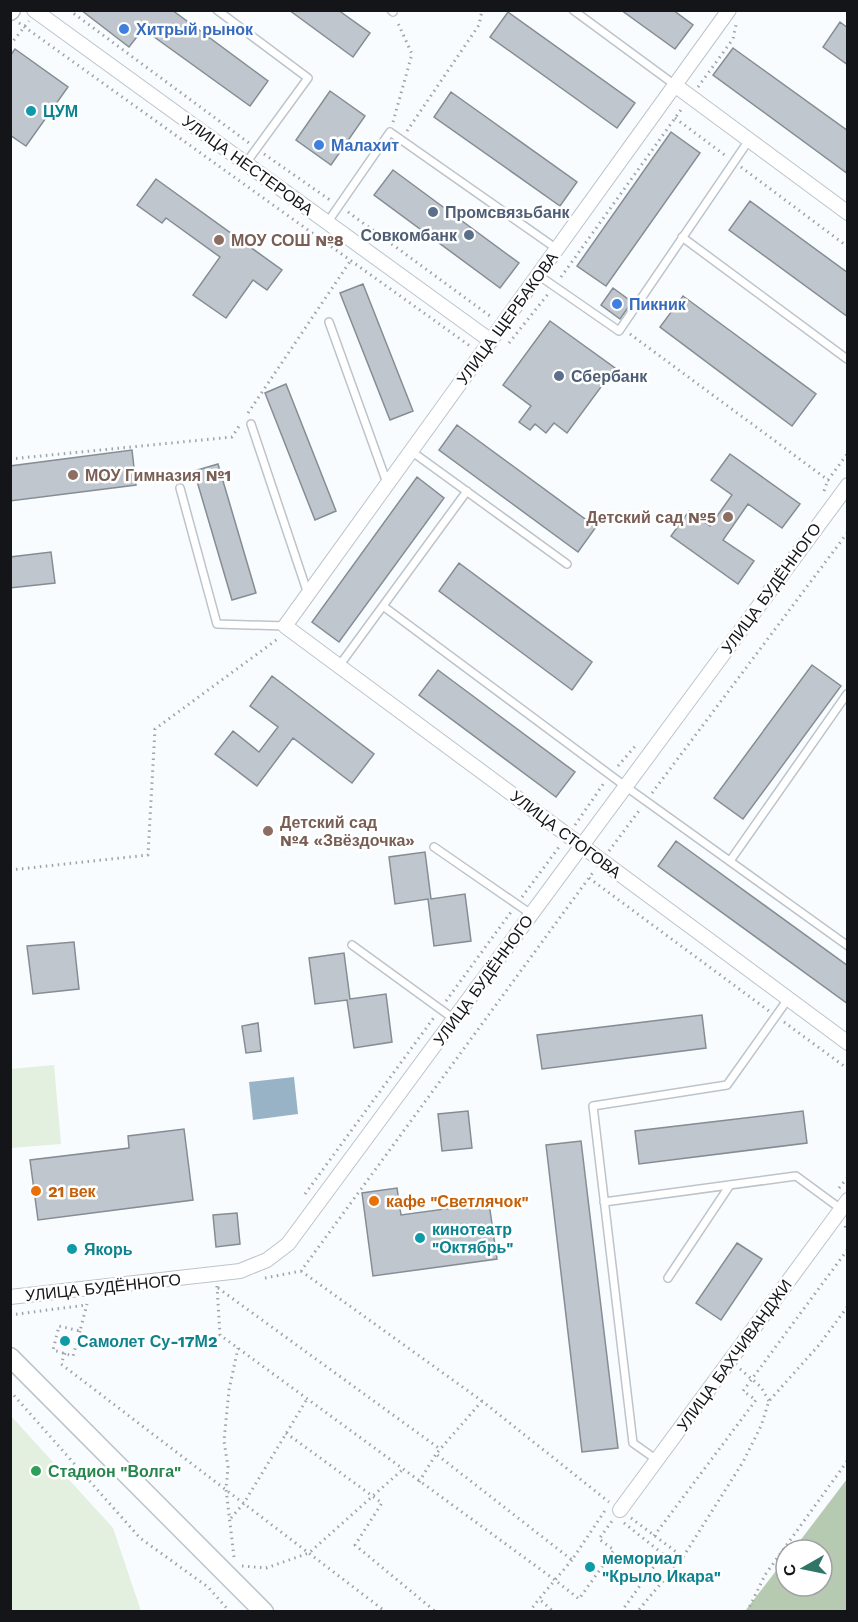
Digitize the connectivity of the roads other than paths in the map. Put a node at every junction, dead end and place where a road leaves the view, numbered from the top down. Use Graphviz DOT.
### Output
graph roads {
  1 [pos="217,10"];
  2 [pos="573,10"];
  3 [pos="729,10"];
  4 [pos="35,11"];
  5 [pos="676,86"];
  6 [pos="749,140"];
  7 [pos="246,163"];
  8 [pos="848,213"];
  9 [pos="327,223"];
  10 [pos="682,237"];
  11 [pos="557,249"];
  12 [pos="538,275"];
  13 [pos="329,322"];
  14 [pos="491,341"];
  15 [pos="847,359"];
  16 [pos="251,424"];
  17 [pos="411,451"];
  18 [pos="387,484"];
  19 [pos="180,488"];
  20 [pos="467,491"];
  21 [pos="845,491"];
  22 [pos="567,564"];
  23 [pos="308,594"];
  24 [pos="382,606"];
  25 [pos="285,626"];
  26 [pos="339,666"];
  27 [pos="847,694"];
  28 [pos="625,786"];
  29 [pos="582,846"];
  30 [pos="434,847"];
  31 [pos="730,861"];
  32 [pos="531,914"];
  33 [pos="352,945"];
  34 [pos="848,946"];
  35 [pos="788,999"];
  36 [pos="454,1019"];
  37 [pos="848,1043"];
  38 [pos="730,1185"];
  39 [pos="604,1202"];
  40 [pos="844,1205"];
  41 [pos="668,1278"];
  42 [pos="10,1297"];
  43 [pos="10,1357"];
  44 [pos="657,1460"];
  45 [pos="615,1510"];
  46 [pos="264,1611"];
  1 -- 7 [label="lane"];
  2 -- 5 [label="lane"];
  3 -- 5 [label="street, УЛИЦА ЩЕРБАКОВА"];
  4 -- 7 [label="street, УЛИЦА НЕСТЕРОВА"];
  5 -- 6 [label="street"];
  5 -- 11 [label="street, УЛИЦА ЩЕРБАКОВА"];
  6 -- 8 [label="street"];
  6 -- 10 [label="lane"];
  7 -- 9 [label="street, УЛИЦА НЕСТЕРОВА"];
  9 -- 11 [label="lane"];
  9 -- 14 [label="street, УЛИЦА НЕСТЕРОВА"];
  10 -- 12 [label="lane"];
  10 -- 15 [label="lane"];
  11 -- 12 [label="street, УЛИЦА ЩЕРБАКОВА"];
  12 -- 14 [label="street, УЛИЦА ЩЕРБАКОВА"];
  13 -- 18 [label="lane"];
  14 -- 17 [label="street, УЛИЦА ЩЕРБАКОВА"];
  16 -- 23 [label="lane"];
  17 -- 18 [label="street, УЛИЦА ЩЕРБАКОВА"];
  17 -- 20 [label="lane"];
  18 -- 23 [label="street, УЛИЦА ЩЕРБАКОВА"];
  19 -- 25 [label="lane"];
  20 -- 22 [label="lane"];
  20 -- 24 [label="lane"];
  21 -- 28 [label="street, УЛИЦА БУДЁННОГО"];
  23 -- 25 [label="street, УЛИЦА ЩЕРБАКОВА"];
  24 -- 26 [label="lane"];
  24 -- 28 [label="lane"];
  25 -- 26 [label="street, УЛИЦА СТОГОВА"];
  26 -- 29 [label="street, УЛИЦА СТОГОВА"];
  27 -- 31 [label="lane"];
  28 -- 29 [label="street, УЛИЦА БУДЁННОГО"];
  28 -- 31 [label="lane"];
  29 -- 32 [label="street, УЛИЦА БУДЁННОГО"];
  29 -- 35 [label="street, УЛИЦА СТОГОВА"];
  30 -- 32 [label="lane"];
  31 -- 34 [label="lane"];
  32 -- 36 [label="street, УЛИЦА БУДЁННОГО"];
  33 -- 36 [label="lane"];
  35 -- 37 [label="street, УЛИЦА СТОГОВА"];
  35 -- 39 [label="lane"];
  36 -- 42 [label="street, УЛИЦА БУДЁННОГО"];
  38 -- 39 [label="lane"];
  38 -- 40 [label="lane"];
  38 -- 41 [label="lane"];
  39 -- 44 [label="lane"];
  40 -- 44 [label="street, УЛИЦА БАХЧИВАНДЖИ"];
  43 -- 46 [label="street"];
  44 -- 45 [label="street, УЛИЦА БАХЧИВАНДЖИ"];
}
